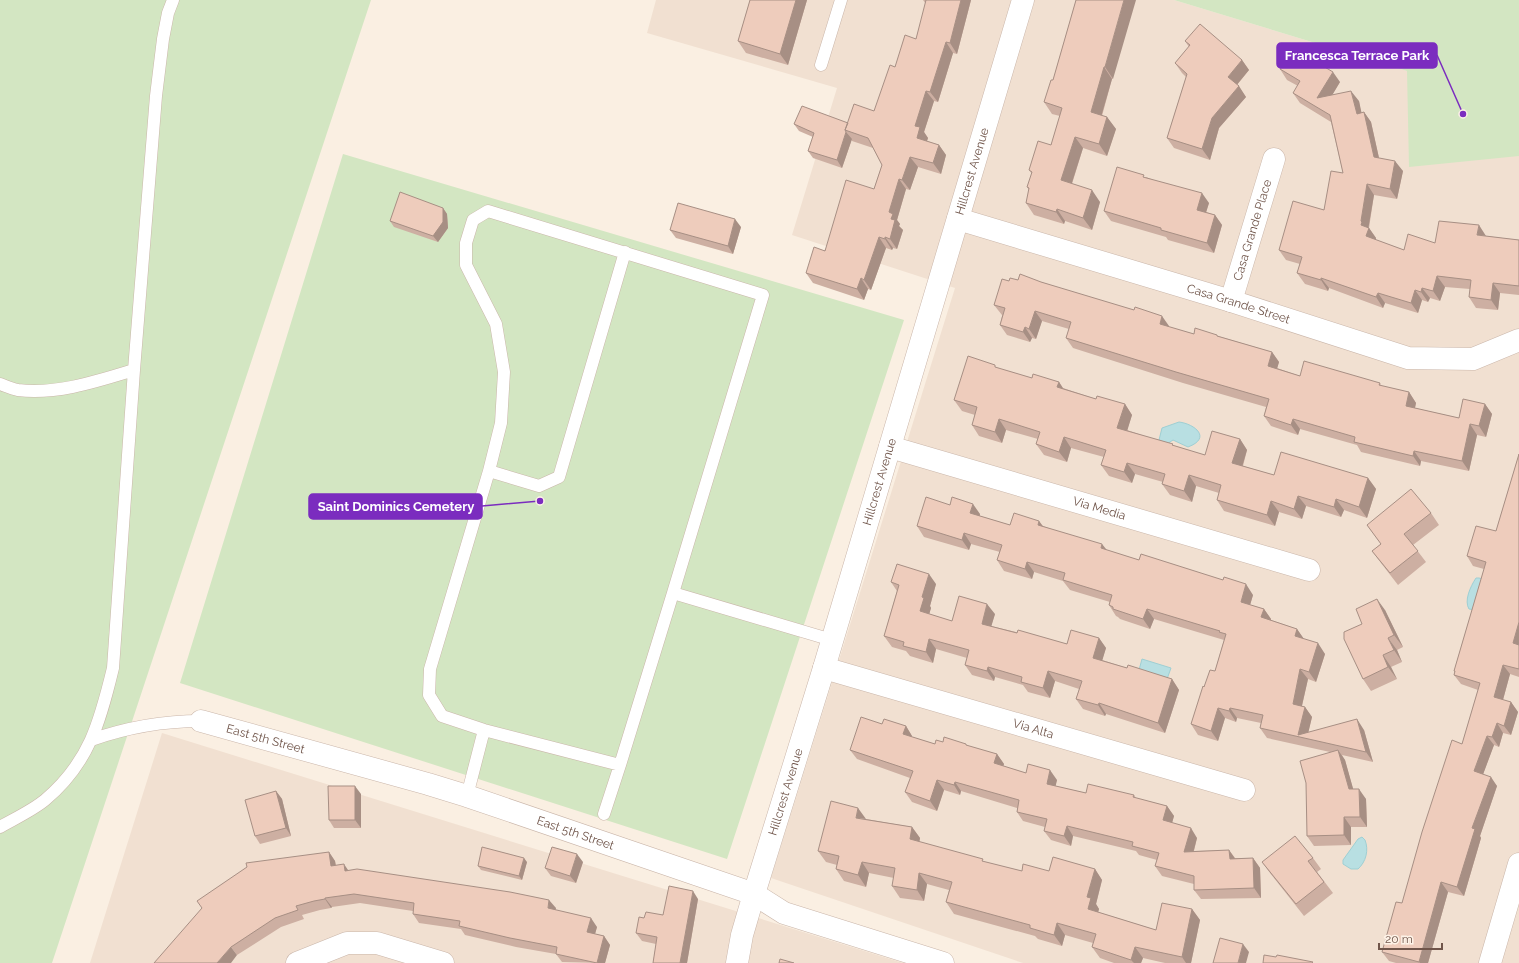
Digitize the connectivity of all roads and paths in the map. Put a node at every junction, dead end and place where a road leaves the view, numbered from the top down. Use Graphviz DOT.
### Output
graph roads {
  1 [pos="174,0"];
  2 [pos="841,0"];
  3 [pos="1023,0"];
  4 [pos="821,65"];
  5 [pos="1274,159"];
  6 [pos="958,219"];
  7 [pos="625,252"];
  8 [pos="1231,301"];
  9 [pos="1519,340"];
  10 [pos="134,370"];
  11 [pos="0,384"];
  12 [pos="890,447"];
  13 [pos="489,471"];
  14 [pos="1309,570"];
  15 [pos="673,593"];
  16 [pos="832,640"];
  17 [pos="824,668"];
  18 [pos="201,722"];
  19 [pos="484,730"];
  20 [pos="91,740"];
  21 [pos="620,765"];
  22 [pos="1244,790"];
  23 [pos="467,796"];
  24 [pos="604,814"];
  25 [pos="0,827"];
  26 [pos="1519,864"];
  27 [pos="754,894"];
  28 [pos="297,963"];
  29 [pos="443,963"];
  30 [pos="737,963"];
  31 [pos="943,963"];
  32 [pos="1490,963"];
  1 -- 10 [label="lane"];
  2 -- 4 [label="lane"];
  3 -- 6 [label="street, Hillcrest Avenue"];
  5 -- 8 [label="street, Casa Grande Place"];
  6 -- 8 [label="street, Casa Grande Street"];
  6 -- 12 [label="street, Hillcrest Avenue"];
  7 -- 13 [label="lane"];
  7 -- 13 [label="lane"];
  7 -- 15 [label="lane"];
  8 -- 9 [label="street, Casa Grande Street"];
  10 -- 11 [label="lane"];
  10 -- 20 [label="lane"];
  12 -- 14 [label="street, Via Media"];
  12 -- 16 [label="street, Hillcrest Avenue"];
  13 -- 19 [label="lane"];
  15 -- 16 [label="lane"];
  15 -- 21 [label="lane"];
  16 -- 17 [label="street, Hillcrest Avenue"];
  17 -- 22 [label="street, Via Alta"];
  17 -- 27 [label="street, Hillcrest Avenue"];
  18 -- 20 [label="lane"];
  18 -- 23 [label="street, East 5th Street"];
  19 -- 21 [label="lane"];
  19 -- 23 [label="lane"];
  20 -- 25 [label="lane"];
  21 -- 24 [label="lane"];
  23 -- 27 [label="street, East 5th Street"];
  26 -- 32 [label="street"];
  27 -- 30 [label="street, Hillcrest Avenue"];
  27 -- 31 [label="street, East 5th Street"];
  28 -- 29 [label="street"];
}
